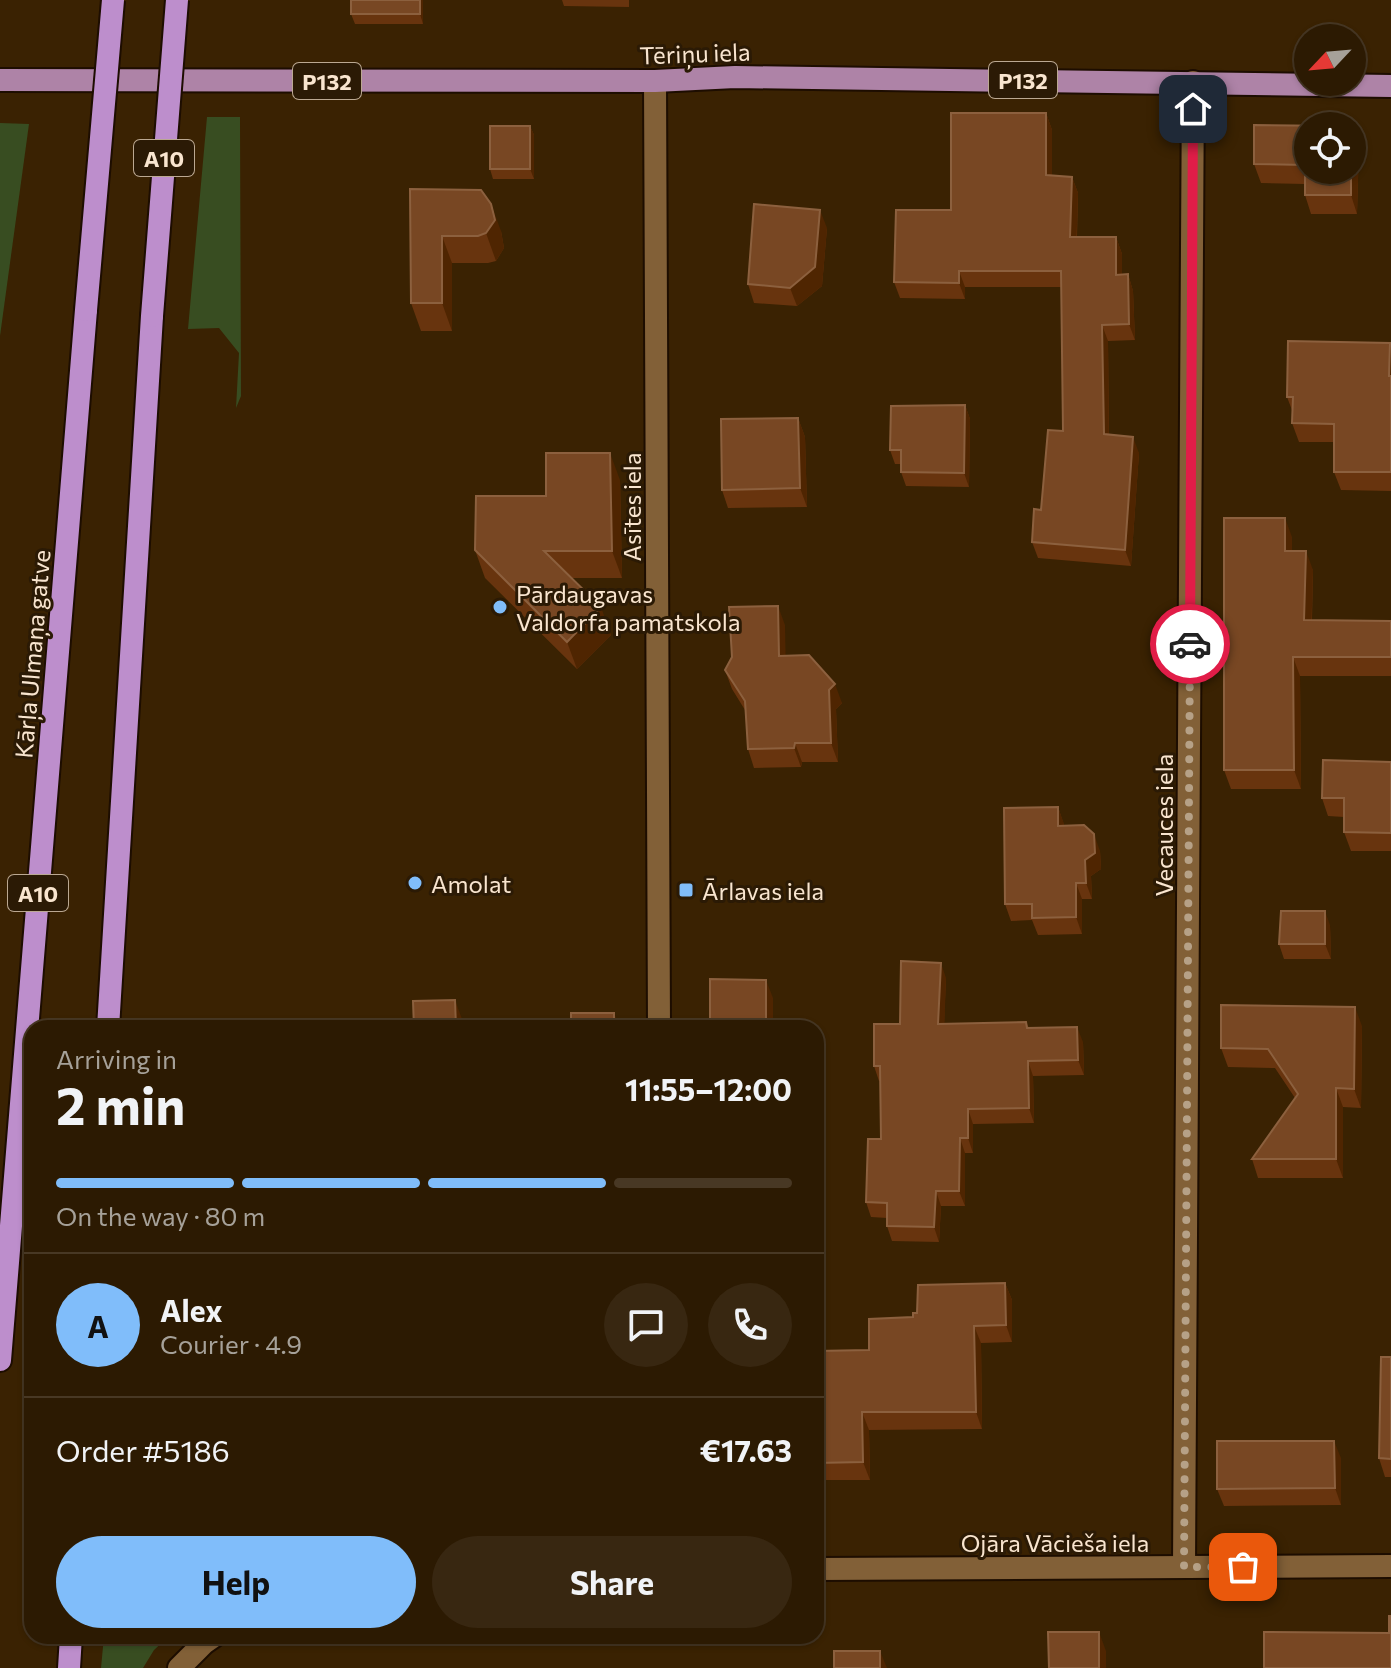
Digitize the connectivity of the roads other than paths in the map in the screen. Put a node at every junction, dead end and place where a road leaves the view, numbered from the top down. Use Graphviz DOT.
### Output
graph roads {
  1 [pos="113,0"];
  2 [pos="177,0"];
  3 [pos="0,80"];
  4 [pos="655,81"];
  5 [pos="1193,82"];
  6 [pos="1391,86"];
  7 [pos="27,1020"];
  8 [pos="108,1020"];
  9 [pos="659,1020"];
  10 [pos="24,1054"];
  11 [pos="14,1174"];
  12 [pos="0,1241"];
  13 [pos="0,1360"];
  14 [pos="1391,1566"];
  15 [pos="1184,1567"];
  16 [pos="824,1569"];
  17 [pos="70,1644"];
  18 [pos="205,1644"];
  19 [pos="69,1668"];
  20 [pos="179,1668"];
  1 -- 7 [label="highway, Kārļa Ulmaņa gatve / A10, bridge"];
  2 -- 8 [label="highway, A10, bridge"];
  3 -- 4 [label="main road, Tēriņu iela / P132"];
  4 -- 5 [label="main road, Tēriņu iela / P132"];
  4 -- 9 [label="street, Asītes iela"];
  5 -- 6 [label="main road, Tēriņu iela / P132"];
  5 -- 15 [label="street, Vecauces iela"];
  10 -- 11 [label="highway, Kārļa Ulmaņa gatve / A10, bridge"];
  11 -- 12 [label="main road"];
  11 -- 13 [label="highway, Kārļa Ulmaņa gatve / A10"];
  14 -- 15 [label="street, Ojāra Vācieša iela"];
  15 -- 16 [label="street, Ojāra Vācieša iela"];
  17 -- 19 [label="highway"];
  18 -- 20 [label="street"];
}
